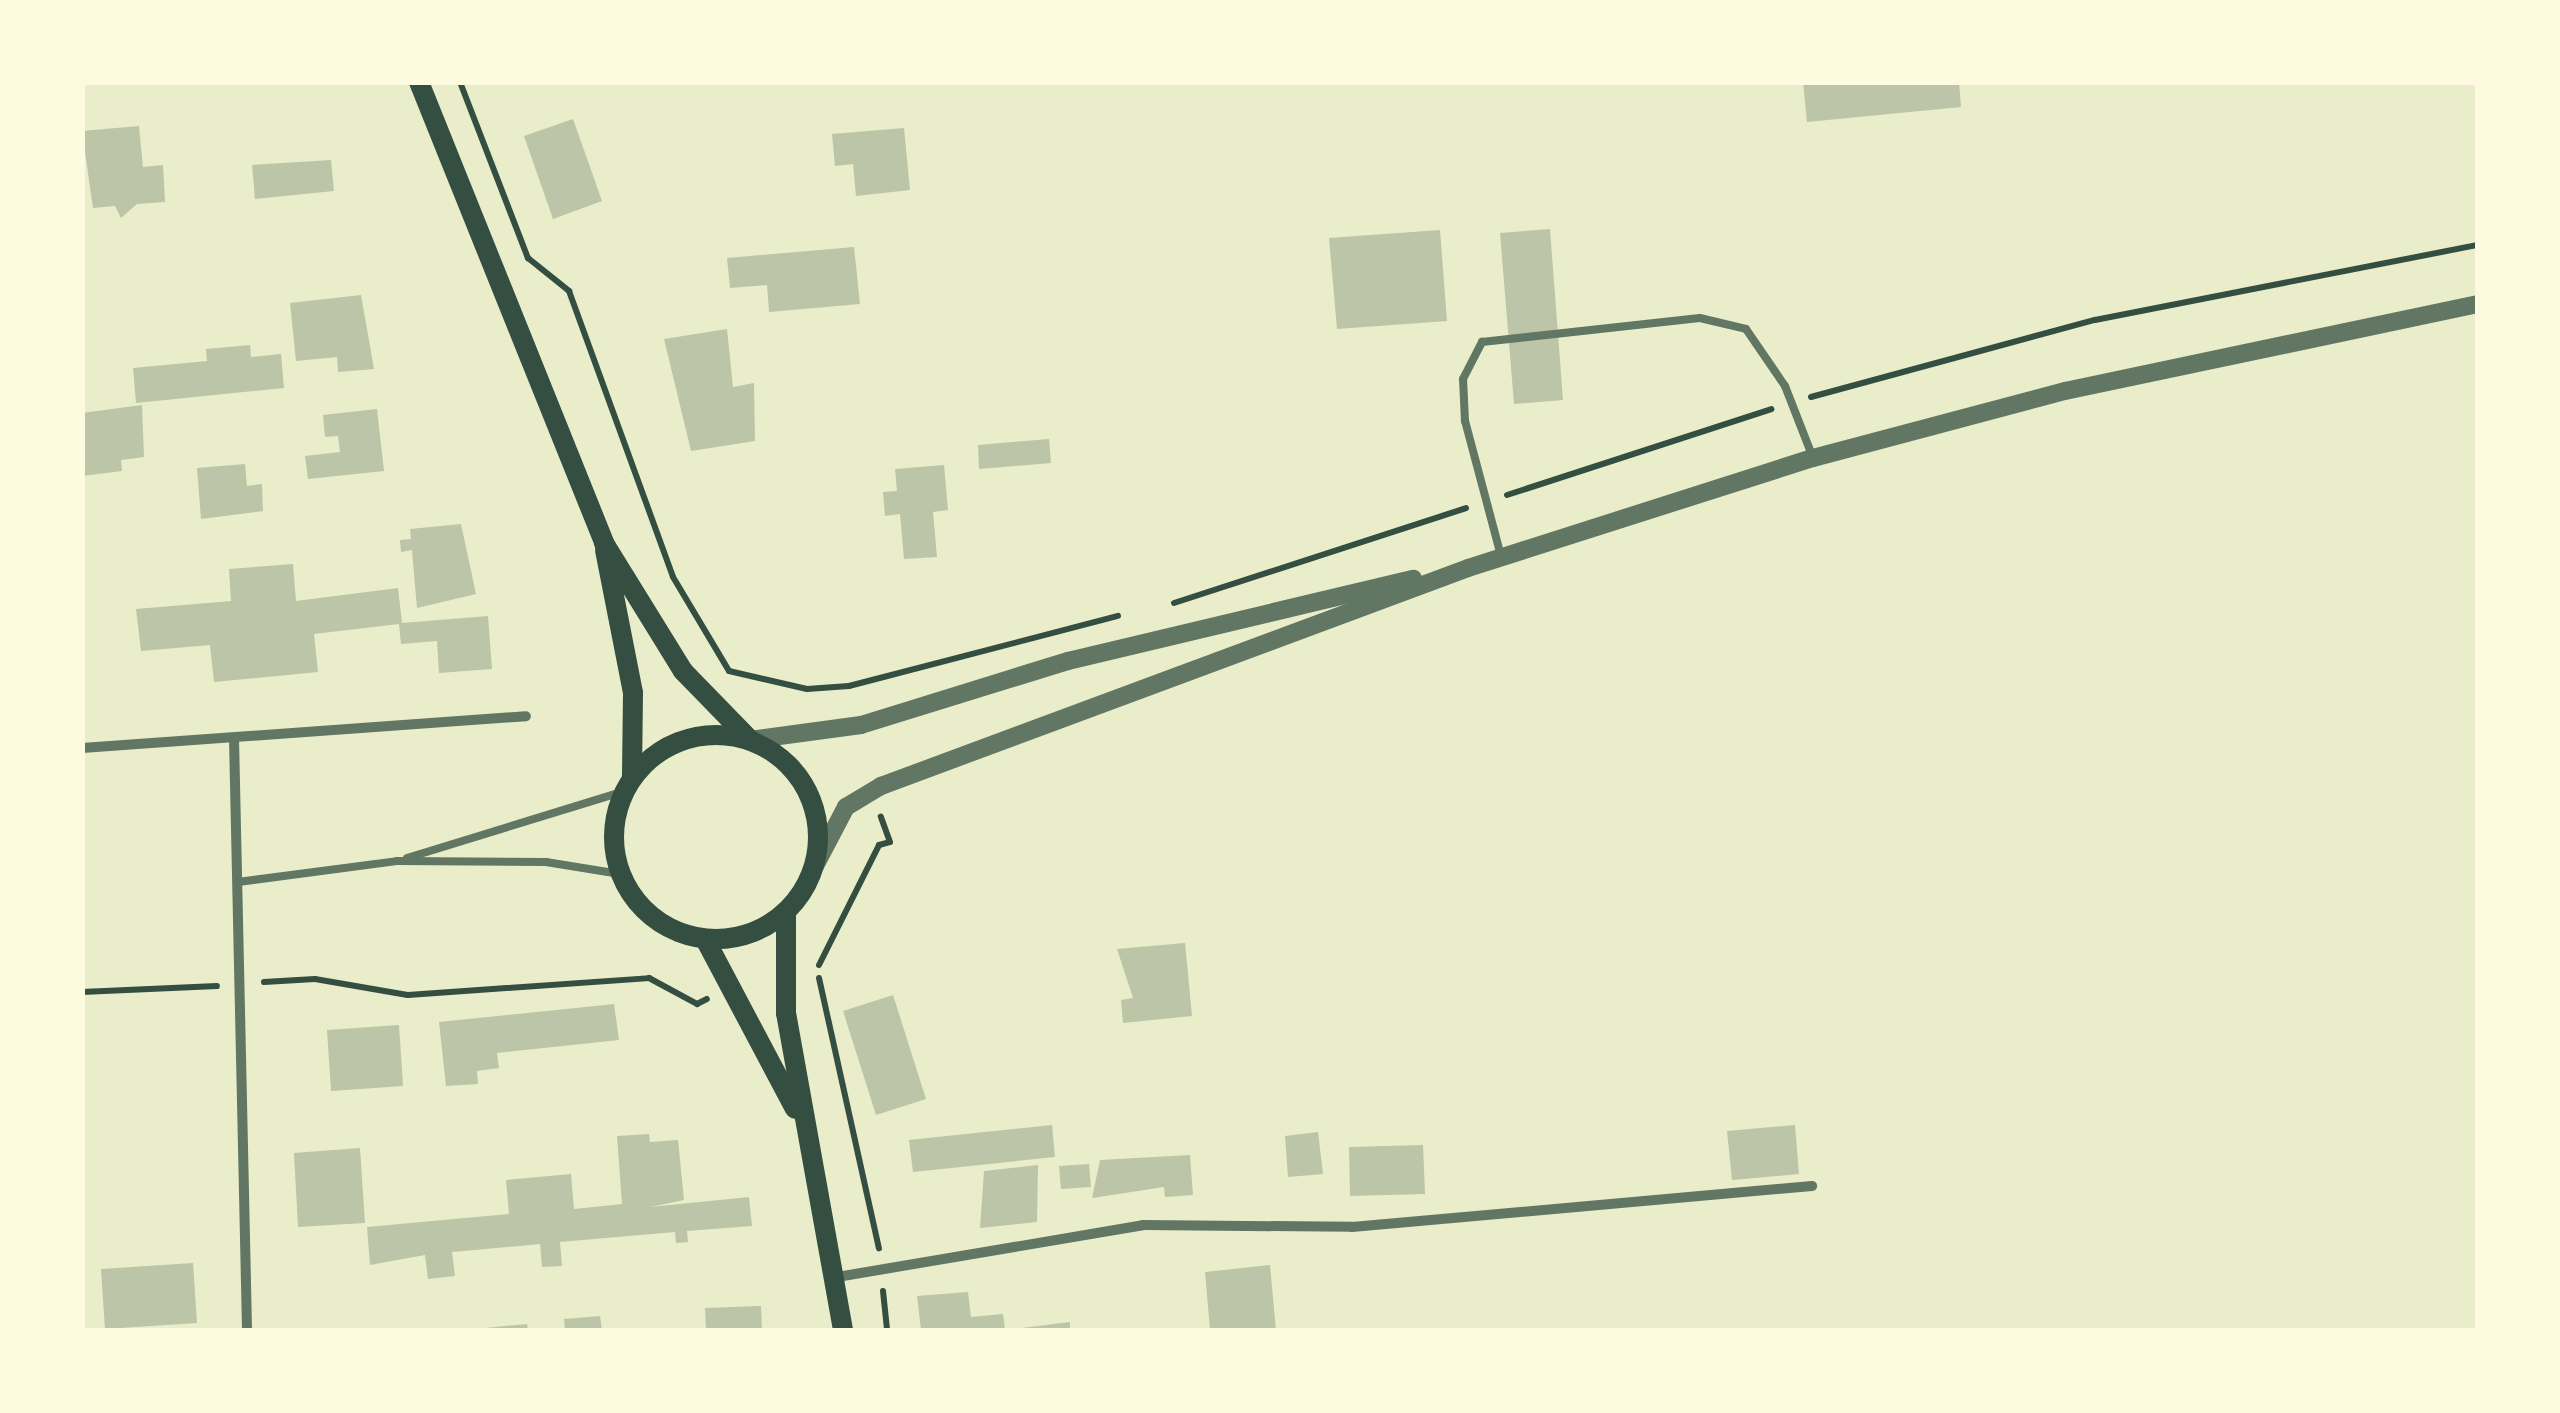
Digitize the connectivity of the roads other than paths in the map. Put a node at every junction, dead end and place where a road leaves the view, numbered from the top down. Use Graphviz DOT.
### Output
graph roads {
  1 [pos="420,82"];
  2 [pos="2478,304"];
  3 [pos="1812,458"];
  4 [pos="604,543"];
  5 [pos="1501,556"];
  6 [pos="1468,568"];
  7 [pos="526,716"];
  8 [pos="234,738"];
  9 [pos="750,740"];
  10 [pos="82,748"];
  11 [pos="627,785"];
  12 [pos="397,861"];
  13 [pos="815,866"];
  14 [pos="620,874"];
  15 [pos="238,882"];
  16 [pos="786,912"];
  17 [pos="705,939"];
  18 [pos="801,1121"];
  19 [pos="1812,1186"];
  20 [pos="837,1277"];
  21 [pos="247,1330"];
  22 [pos="844,1330"];
  1 -- 4 [label="main road"];
  2 -- 3 [label="street"];
  3 -- 5 [label="street"];
  3 -- 5 [label="lane"];
  4 -- 9 [label="main road"];
  4 -- 11 [label="main road"];
  5 -- 6 [label="street"];
  6 -- 9 [label="street"];
  6 -- 13 [label="street"];
  7 -- 8 [label="street"];
  8 -- 10 [label="street"];
  8 -- 15 [label="street"];
  9 -- 11 [label="main road"];
  9 -- 13 [label="main road"];
  11 -- 12 [label="lane"];
  11 -- 14 [label="main road"];
  12 -- 14 [label="lane"];
  12 -- 15 [label="lane"];
  13 -- 16 [label="main road"];
  14 -- 17 [label="main road"];
  15 -- 21 [label="street"];
  16 -- 17 [label="main road"];
  16 -- 18 [label="main road"];
  17 -- 18 [label="main road"];
  18 -- 20 [label="main road"];
  19 -- 20 [label="street"];
  20 -- 22 [label="main road"];
}
